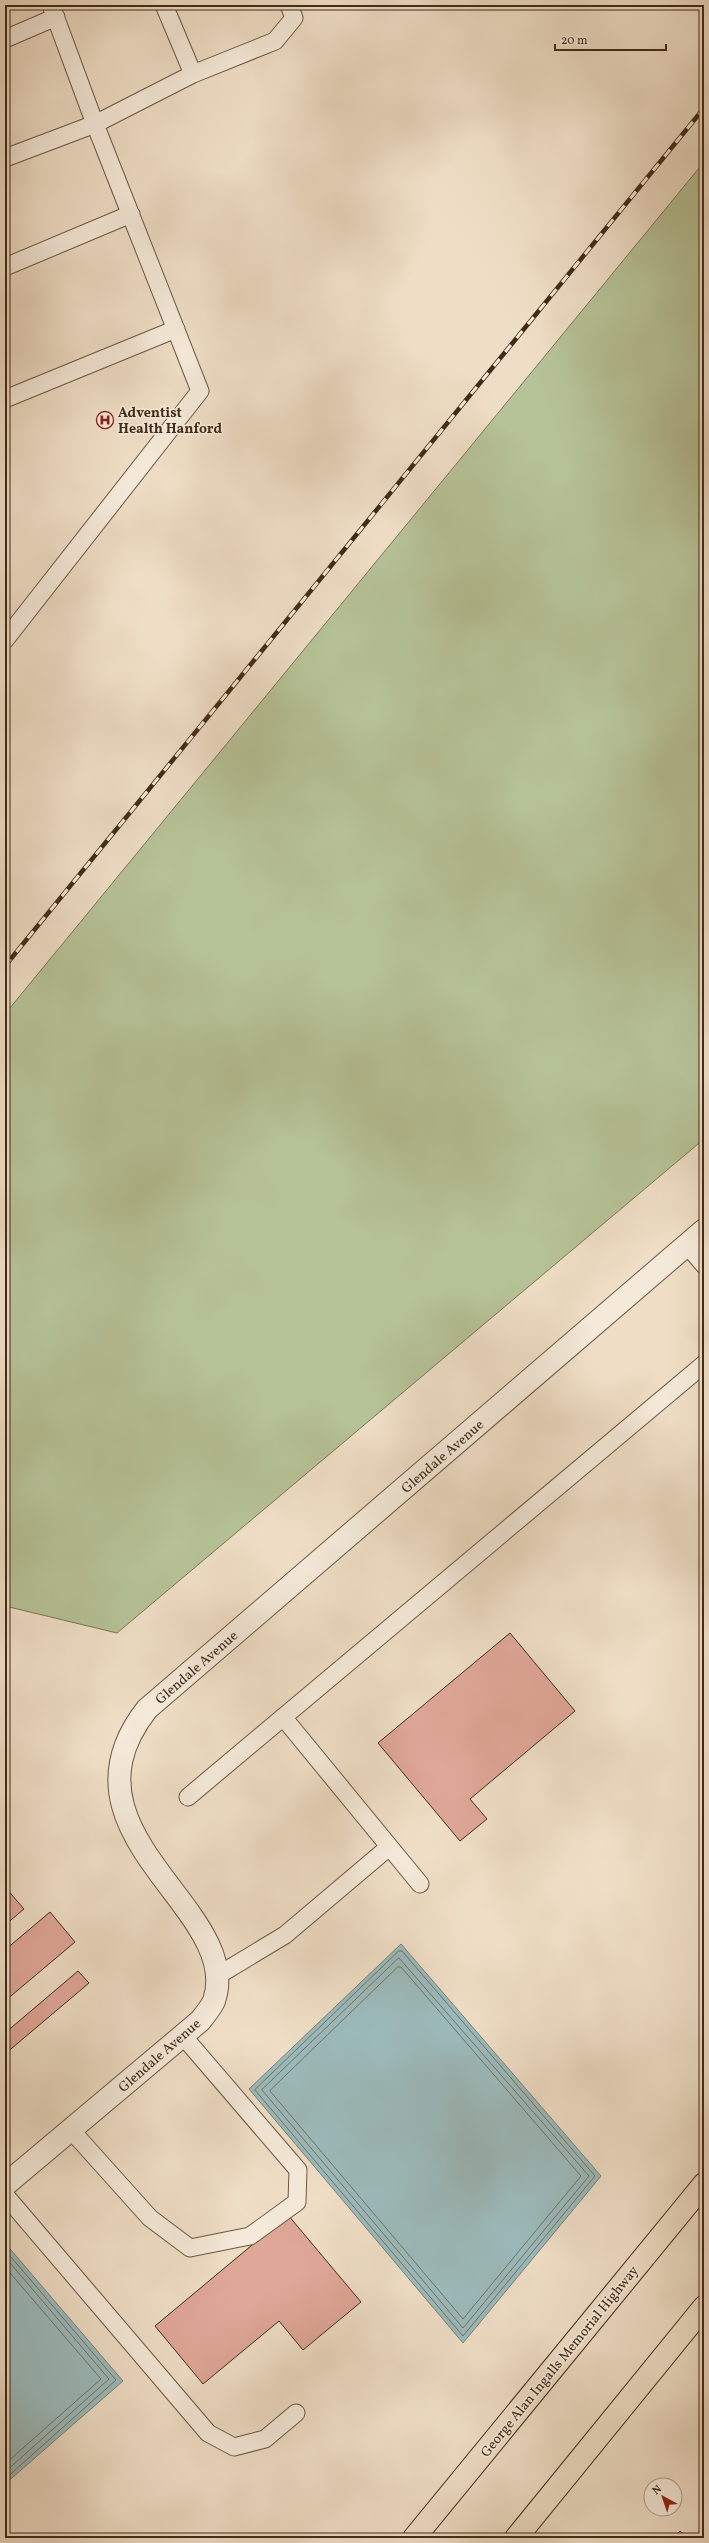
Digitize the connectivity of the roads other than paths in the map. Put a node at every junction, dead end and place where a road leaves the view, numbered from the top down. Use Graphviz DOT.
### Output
graph roads {
  1 [pos="164,5"];
  2 [pos="289,5"];
  3 [pos="54,11"];
  4 [pos="5,39"];
  5 [pos="193,74"];
  6 [pos="95,124"];
  7 [pos="5,158"];
  8 [pos="131,214"];
  9 [pos="5,267"];
  10 [pos="176,329"];
  11 [pos="5,399"];
  12 [pos="5,640"];
  13 [pos="704,1230"];
  14 [pos="687,1245"];
  15 [pos="704,1265"];
  16 [pos="704,1364"];
  17 [pos="283,1717"];
  18 [pos="188,1797"];
  19 [pos="389,1846"];
  20 [pos="420,1884"];
  21 [pos="217,1976"];
  22 [pos="183,2036"];
  23 [pos="71,2130"];
  24 [pos="704,2184"];
  25 [pos="5,2185"];
  26 [pos="5,2195"];
  27 [pos="704,2307"];
  28 [pos="296,2413"];
  29 [pos="414,2538"];
  30 [pos="516,2538"];
  1 -- 5 [label="lane"];
  2 -- 5 [label="lane"];
  3 -- 4 [label="lane"];
  3 -- 6 [label="lane"];
  5 -- 6 [label="lane"];
  6 -- 7 [label="lane"];
  6 -- 8 [label="lane"];
  8 -- 9 [label="lane"];
  8 -- 10 [label="lane"];
  10 -- 11 [label="lane"];
  10 -- 12 [label="lane"];
  13 -- 14 [label="street, Glendale Avenue"];
  14 -- 15 [label="lane"];
  14 -- 21 [label="street, Glendale Avenue"];
  16 -- 17 [label="lane"];
  17 -- 18 [label="lane"];
  17 -- 19 [label="lane"];
  19 -- 20 [label="lane"];
  19 -- 21 [label="lane"];
  21 -- 22 [label="street, Glendale Avenue"];
  22 -- 23 [label="street, Glendale Avenue"];
  22 -- 23 [label="lane"];
  23 -- 25 [label="street, Glendale Avenue"];
  24 -- 29 [label="highway, George Alan Ingalls Memorial Highway"];
  26 -- 28 [label="lane"];
  27 -- 30 [label="highway"];
}
